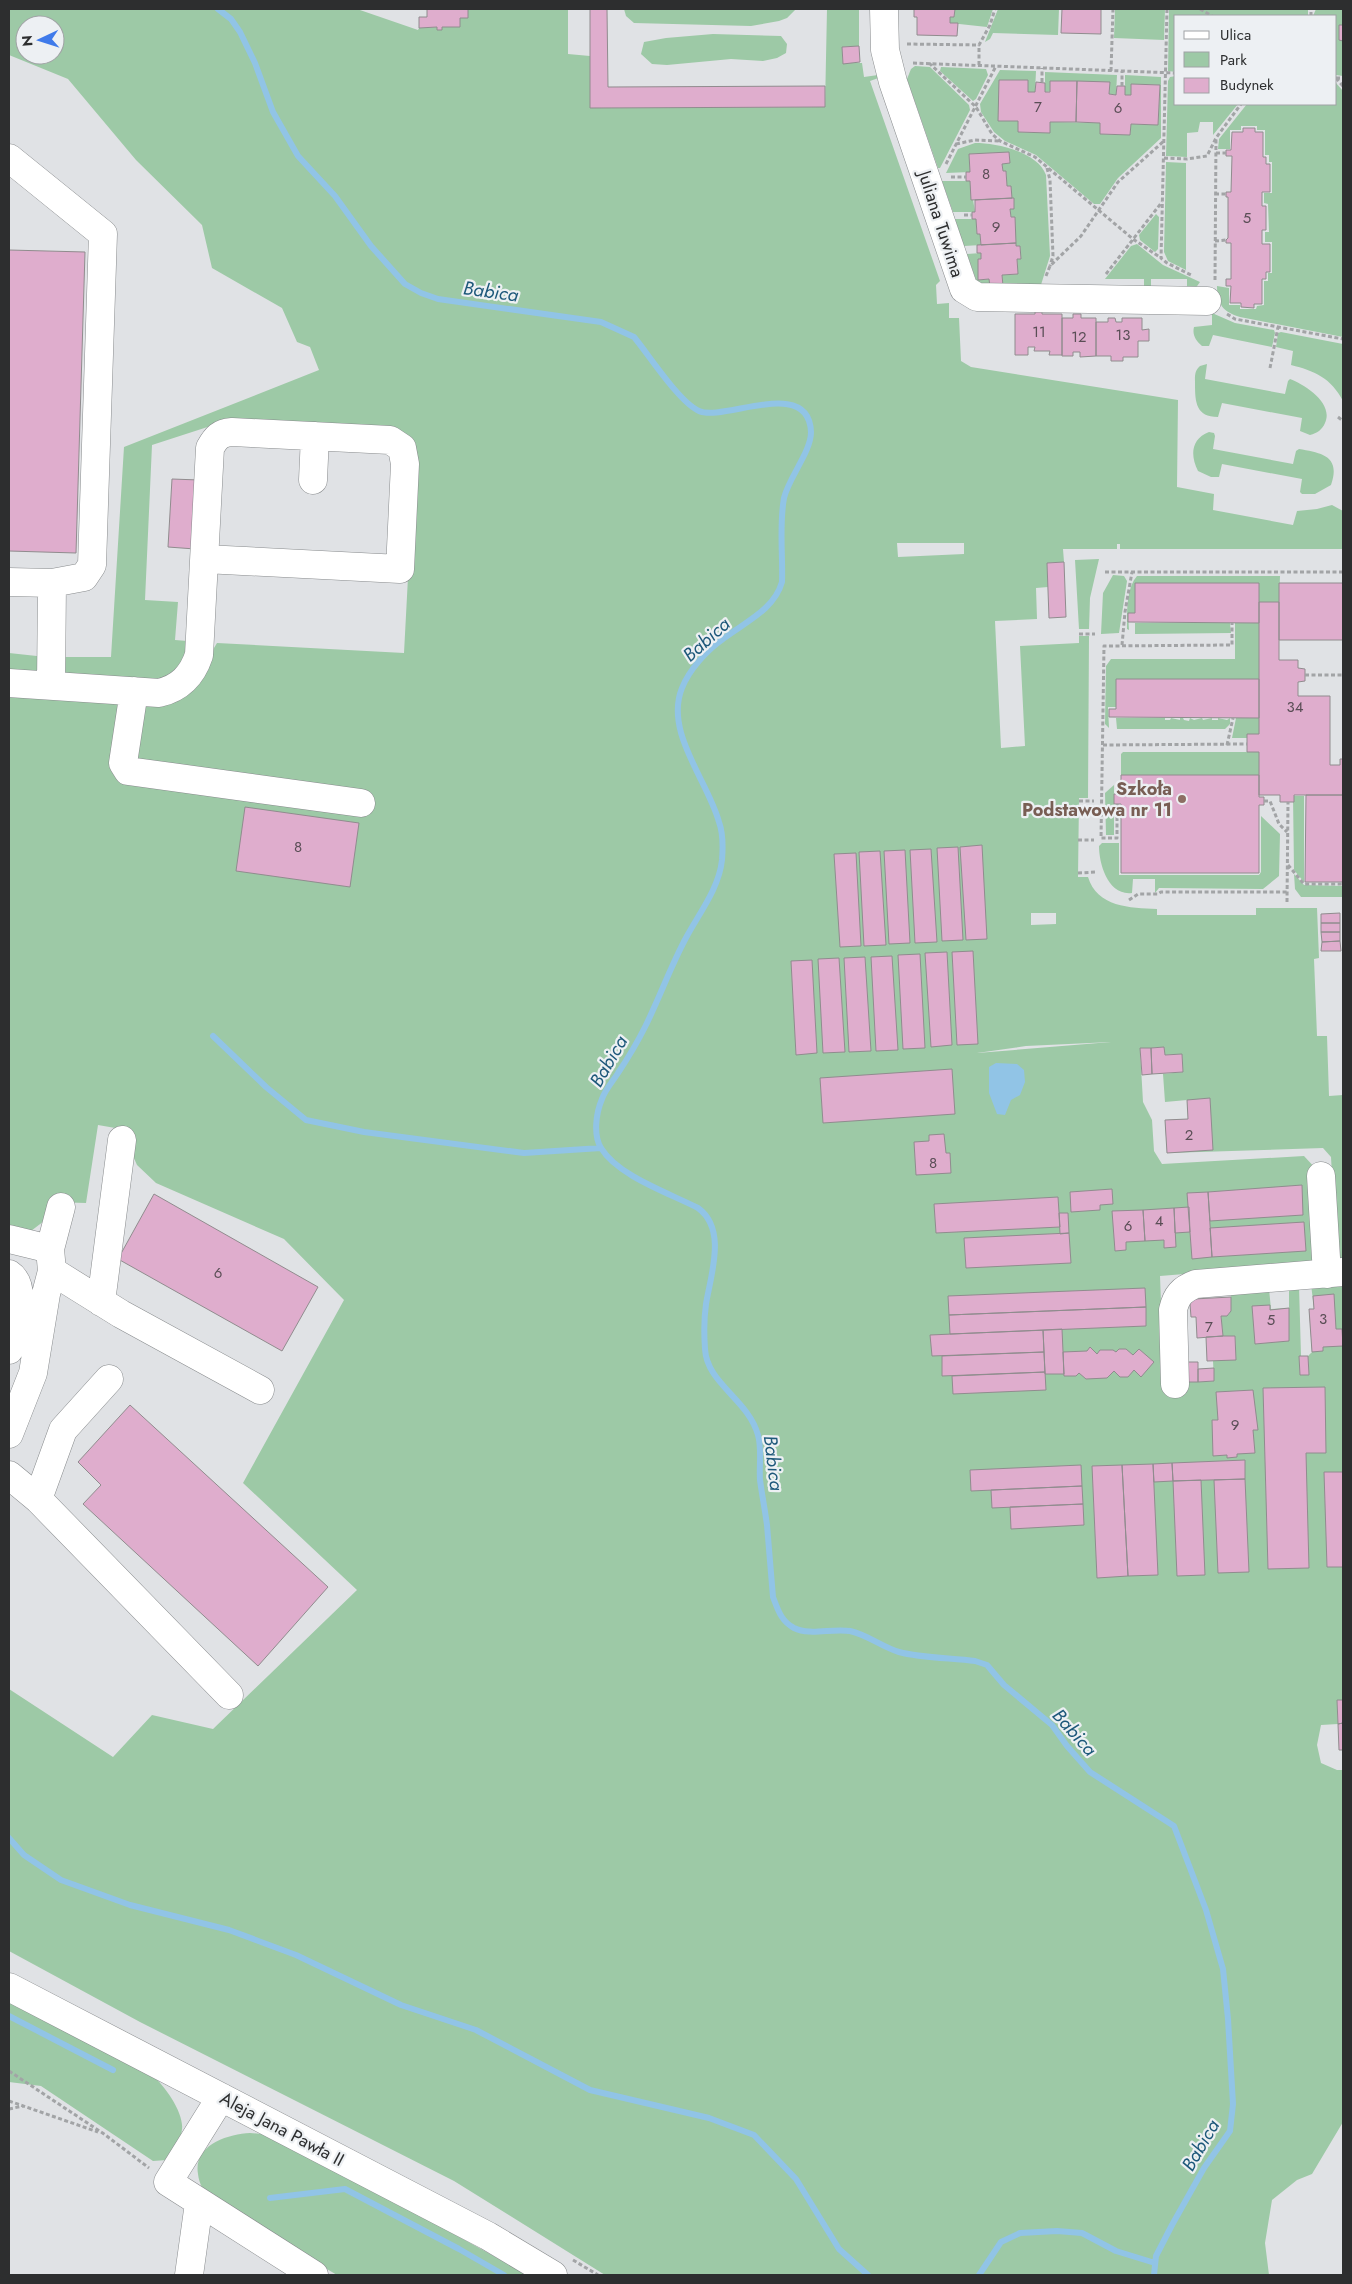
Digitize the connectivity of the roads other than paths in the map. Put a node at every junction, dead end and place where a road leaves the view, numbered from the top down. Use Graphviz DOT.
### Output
graph roads {
  1 [pos="884,9"];
  2 [pos="9,158"];
  3 [pos="1211,289"];
  4 [pos="315,436"];
  5 [pos="312,480"];
  6 [pos="205,559"];
  7 [pos="9,582"];
  8 [pos="52,583"];
  9 [pos="9,682"];
  10 [pos="51,685"];
  11 [pos="134,691"];
  12 [pos="361,803"];
  13 [pos="122,1140"];
  14 [pos="1321,1176"];
  15 [pos="61,1207"];
  16 [pos="9,1239"];
  17 [pos="51,1260"];
  18 [pos="1335,1273"];
  19 [pos="9,1274"];
  20 [pos="102,1302"];
  21 [pos="9,1350"];
  22 [pos="109,1379"];
  23 [pos="1175,1384"];
  24 [pos="260,1390"];
  25 [pos="9,1434"];
  26 [pos="9,1475"];
  27 [pos="38,1499"];
  28 [pos="229,1695"];
  29 [pos="9,1987"];
  30 [pos="221,2097"];
  31 [pos="199,2203"];
  32 [pos="189,2275"];
  33 [pos="314,2275"];
  34 [pos="553,2275"];
  1 -- 3 [label="street, Juliana Tuwima"];
  2 -- 8 [label="street"];
  4 -- 5 [label="street"];
  4 -- 6 [label="street"];
  4 -- 6 [label="street"];
  6 -- 11 [label="street"];
  7 -- 8 [label="street"];
  8 -- 10 [label="street"];
  9 -- 10 [label="street"];
  10 -- 11 [label="street"];
  11 -- 12 [label="street"];
  13 -- 20 [label="street"];
  14 -- 18 [label="street"];
  15 -- 17 [label="street"];
  16 -- 17 [label="street"];
  17 -- 20 [label="street"];
  17 -- 25 [label="street"];
  18 -- 23 [label="street"];
  19 -- 21 [label="street"];
  20 -- 24 [label="street"];
  22 -- 27 [label="street"];
  26 -- 27 [label="street"];
  27 -- 28 [label="street"];
  29 -- 30 [label="street, Aleja Jana Pawła II"];
  30 -- 31 [label="street"];
  30 -- 34 [label="street, Aleja Jana Pawła II"];
  31 -- 32 [label="street"];
  31 -- 33 [label="street"];
}
